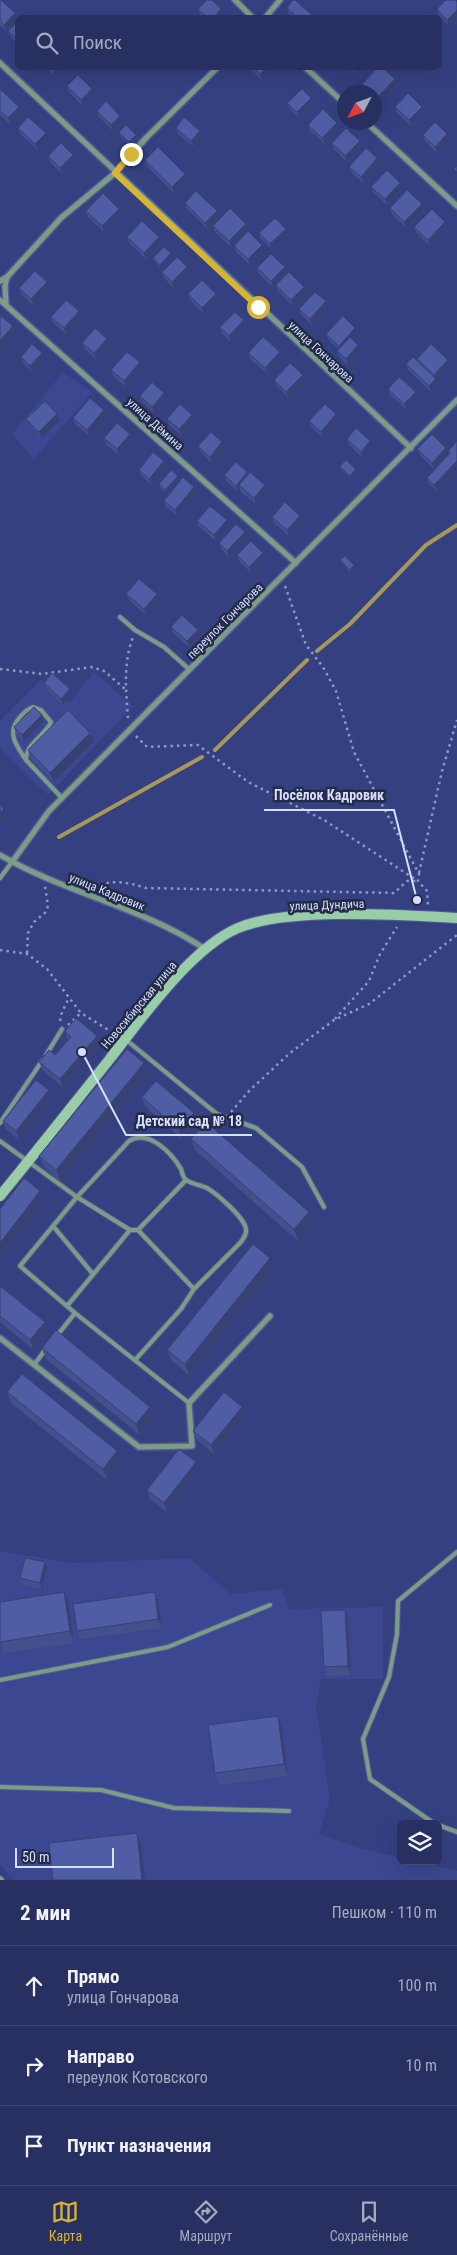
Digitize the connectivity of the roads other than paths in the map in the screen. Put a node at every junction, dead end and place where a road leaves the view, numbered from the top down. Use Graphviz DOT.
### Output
graph roads {
  1 [pos="235,0"];
  2 [pos="280,0"];
  3 [pos="250,15"];
  4 [pos="268,15"];
  5 [pos="0,63"];
  6 [pos="215,70"];
  7 [pos="308,70"];
  8 [pos="337,97"];
  9 [pos="375,130"];
  10 [pos="115,173"];
  11 [pos="457,206"];
  12 [pos="7,277"];
  13 [pos="0,281"];
  14 [pos="0,300"];
  15 [pos="6,304"];
  16 [pos="457,400"];
  17 [pos="410,448"];
  18 [pos="296,563"];
  19 [pos="120,617"];
  20 [pos="190,670"];
  21 [pos="26,760"];
  22 [pos="62,798"];
  23 [pos="0,855"];
  24 [pos="12,862"];
  25 [pos="0,878"];
  26 [pos="457,918"];
  27 [pos="206,950"];
  28 [pos="62,1029"];
  29 [pos="125,1039"];
  30 [pos="0,1123"];
  31 [pos="0,1141"];
  32 [pos="29,1160"];
  33 [pos="186,1180"];
  34 [pos="0,1196"];
  35 [pos="77,1197"];
  36 [pos="324,1207"];
  37 [pos="53,1226"];
  38 [pos="130,1230"];
  39 [pos="138,1230"];
  40 [pos="93,1274"];
  41 [pos="194,1289"];
  42 [pos="66,1306"];
  43 [pos="75,1313"];
  44 [pos="270,1316"];
  45 [pos="0,1338"];
  46 [pos="136,1359"];
  47 [pos="34,1365"];
  48 [pos="189,1403"];
  49 [pos="457,1552"];
  50 [pos="270,1605"];
  51 [pos="0,1680"];
  52 [pos="0,1788"];
  53 [pos="289,1811"];
  54 [pos="429,1820"];
  55 [pos="442,1826"];
  56 [pos="457,1832"];
  1 -- 3 [label="street"];
  2 -- 4 [label="street"];
  5 -- 10 [label="street, улица Гончарова"];
  6 -- 10 [label="street"];
  7 -- 8 [label="street"];
  9 -- 11 [label="street"];
  10 -- 12 [label="street"];
  10 -- 17 [label="street, улица Гончарова"];
  12 -- 13 [label="street"];
  12 -- 15 [label="street"];
  14 -- 15 [label="street, улица Дёмина"];
  15 -- 18 [label="street, улица Дёмина"];
  16 -- 17 [label="street, переулок Гончарова"];
  17 -- 18 [label="street, переулок Гончарова"];
  18 -- 20 [label="street, переулок Гончарова"];
  19 -- 20 [label="lane"];
  20 -- 22 [label="street, переулок Гончарова"];
  21 -- 21 [label="lane"];
  21 -- 22 [label="lane"];
  22 -- 24 [label="street, переулок Гончарова"];
  23 -- 24 [label="street, улица Кадровик"];
  24 -- 25 [label="lane"];
  24 -- 27 [label="street, улица Кадровик"];
  26 -- 27 [label="main road, улица Дундича"];
  27 -- 29 [label="main road, Новосибирская улица"];
  28 -- 30 [label="lane"];
  29 -- 32 [label="main road, Новосибирская улица"];
  29 -- 36 [label="lane"];
  31 -- 32 [label="lane"];
  32 -- 34 [label="main road, Новосибирская улица"];
  32 -- 35 [label="lane"];
  33 -- 35 [label="lane"];
  33 -- 39 [label="lane"];
  33 -- 41 [label="lane"];
  35 -- 37 [label="lane"];
  35 -- 38 [label="lane"];
  37 -- 40 [label="lane"];
  37 -- 42 [label="lane"];
  38 -- 39 [label="lane"];
  38 -- 40 [label="lane"];
  39 -- 41 [label="lane"];
  40 -- 42 [label="lane"];
  41 -- 46 [label="lane"];
  42 -- 43 [label="lane"];
  43 -- 46 [label="lane"];
  43 -- 47 [label="lane"];
  44 -- 48 [label="street"];
  45 -- 47 [label="street"];
  46 -- 48 [label="lane"];
  47 -- 48 [label="street"];
  49 -- 54 [label="lane"];
  50 -- 51 [label="lane"];
  52 -- 53 [label="lane"];
  55 -- 56 [label="lane"];
}
